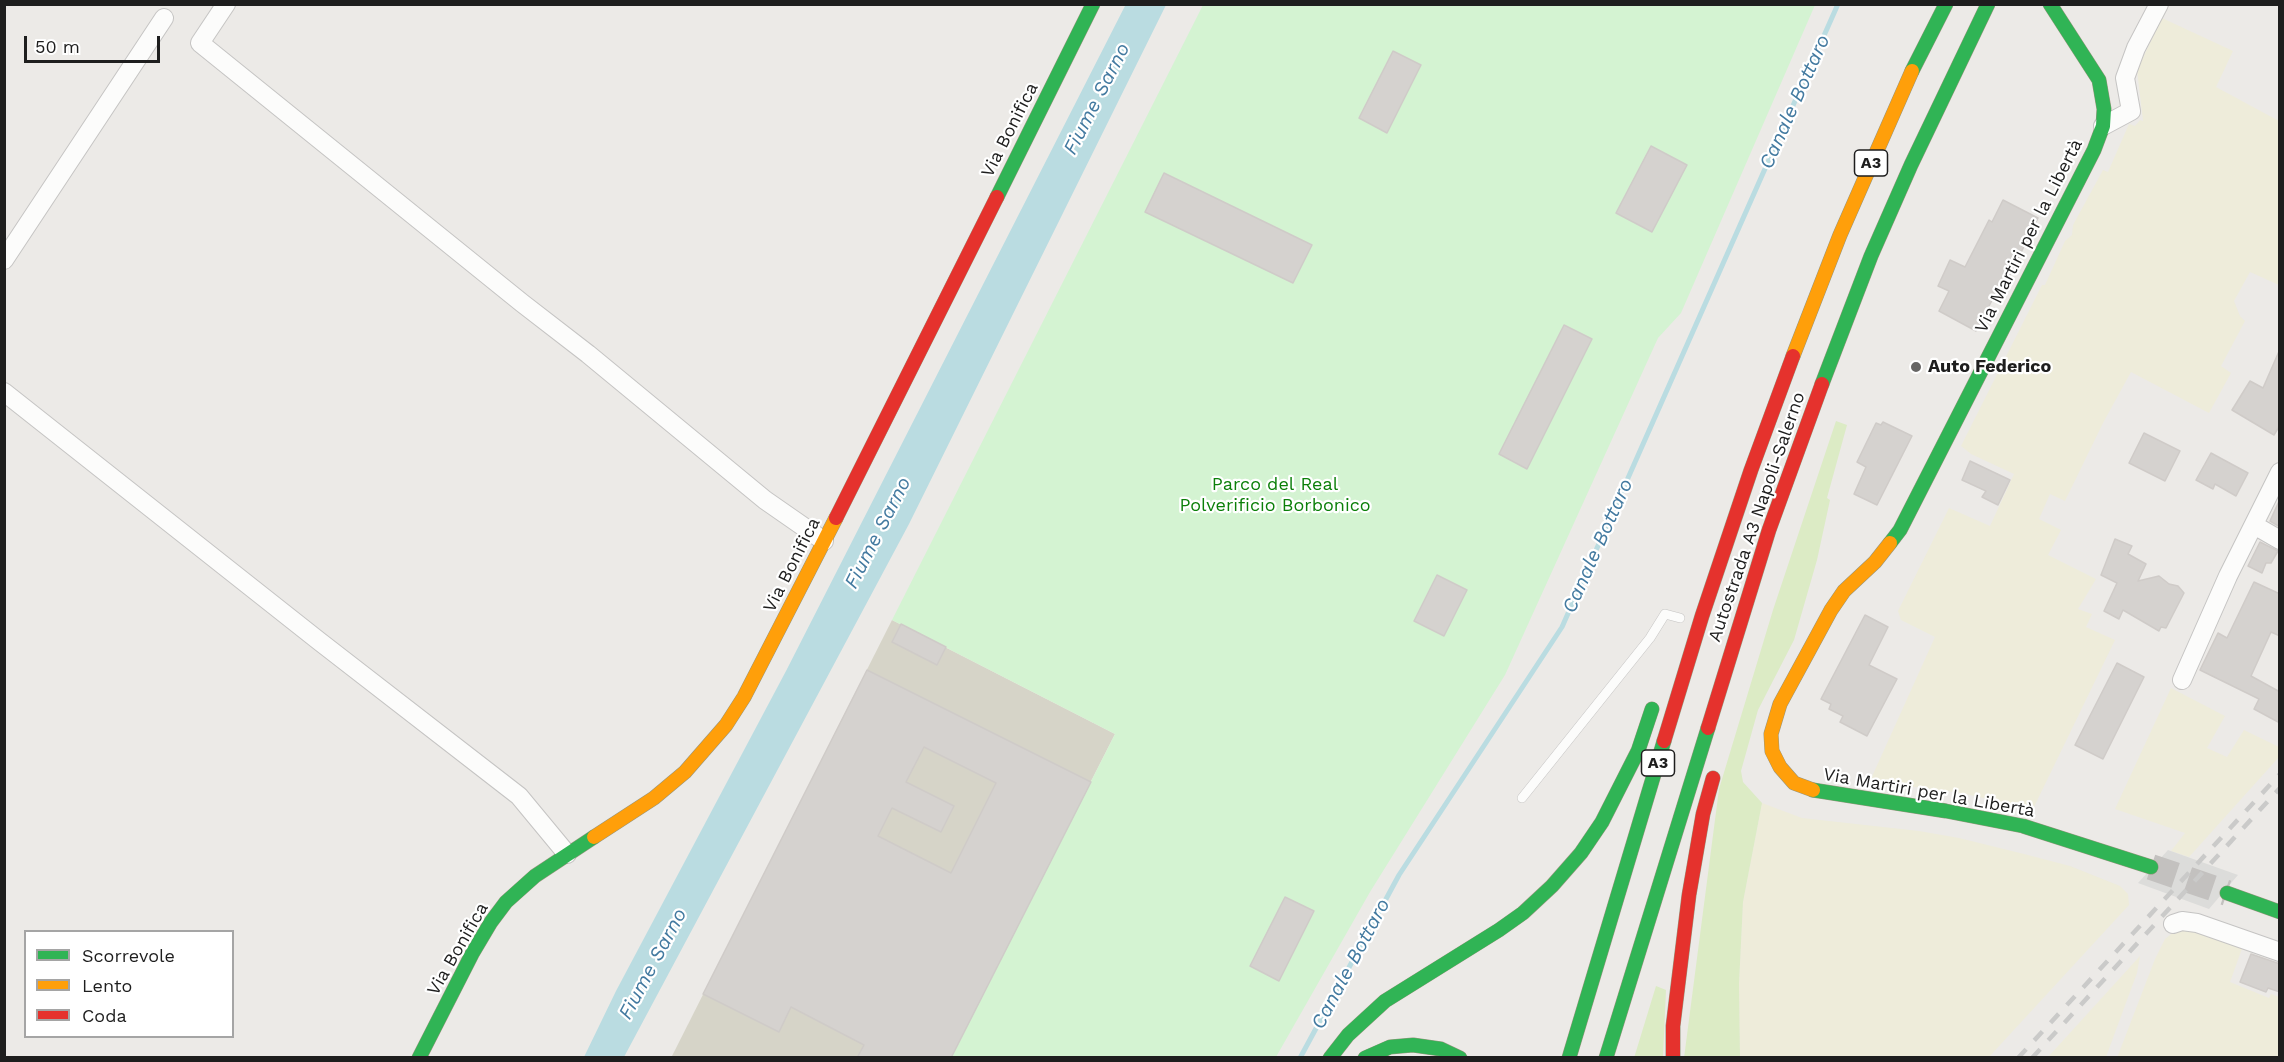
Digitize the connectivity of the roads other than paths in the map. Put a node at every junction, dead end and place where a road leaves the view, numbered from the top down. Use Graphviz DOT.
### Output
graph roads {
  1 [pos="226,4"];
  2 [pos="1093,4"];
  3 [pos="1946,4"];
  4 [pos="1988,4"];
  5 [pos="2050,4"];
  6 [pos="2159,4"];
  7 [pos="164,18"];
  8 [pos="2103,126"];
  9 [pos="4,260"];
  10 [pos="4,392"];
  11 [pos="1751,470"];
  12 [pos="2280,472"];
  13 [pos="2254,525"];
  14 [pos="1769,530"];
  15 [pos="2280,540"];
  16 [pos="825,541"];
  17 [pos="1708,553"];
  18 [pos="1681,618"];
  19 [pos="1746,651"];
  20 [pos="2182,680"];
  21 [pos="1657,695"];
  22 [pos="1716,769"];
  23 [pos="1522,798"];
  24 [pos="567,854"];
  25 [pos="2151,867"];
  26 [pos="2227,893"];
  27 [pos="2280,912"];
  28 [pos="2173,924"];
  29 [pos="2280,952"];
  30 [pos="419,1058"];
  31 [pos="1330,1058"];
  32 [pos="1365,1058"];
  33 [pos="1460,1058"];
  34 [pos="1569,1058"];
  35 [pos="1606,1058"];
  36 [pos="1673,1058"];
  1 -- 16 [label="street"];
  2 -- 16 [label="main road, Via Bonifica"];
  3 -- 11 [label="main road, Autostrada A3 Napoli-Salerno / A3"];
  4 -- 14 [label="main road, Autostrada A3 Napoli-Salerno / A3"];
  5 -- 8 [label="main road, Via Martiri per la Libertà"];
  6 -- 8 [label="street"];
  7 -- 9 [label="street"];
  8 -- 25 [label="main road, Via Martiri per la Libertà"];
  10 -- 24 [label="street"];
  11 -- 17 [label="main road"];
  11 -- 34 [label="main road, Autostrada A3 Napoli-Salerno / A3"];
  12 -- 13 [label="street"];
  13 -- 15 [label="street"];
  13 -- 20 [label="street"];
  14 -- 19 [label="main road"];
  14 -- 35 [label="main road, Autostrada A3 Napoli-Salerno / A3"];
  16 -- 24 [label="main road, Via Bonifica"];
  18 -- 23 [label="lane"];
  21 -- 31 [label="main road"];
  22 -- 36 [label="main road"];
  24 -- 30 [label="main road, Via Bonifica"];
  26 -- 27 [label="main road"];
  28 -- 29 [label="street"];
  32 -- 33 [label="main road"];
}
